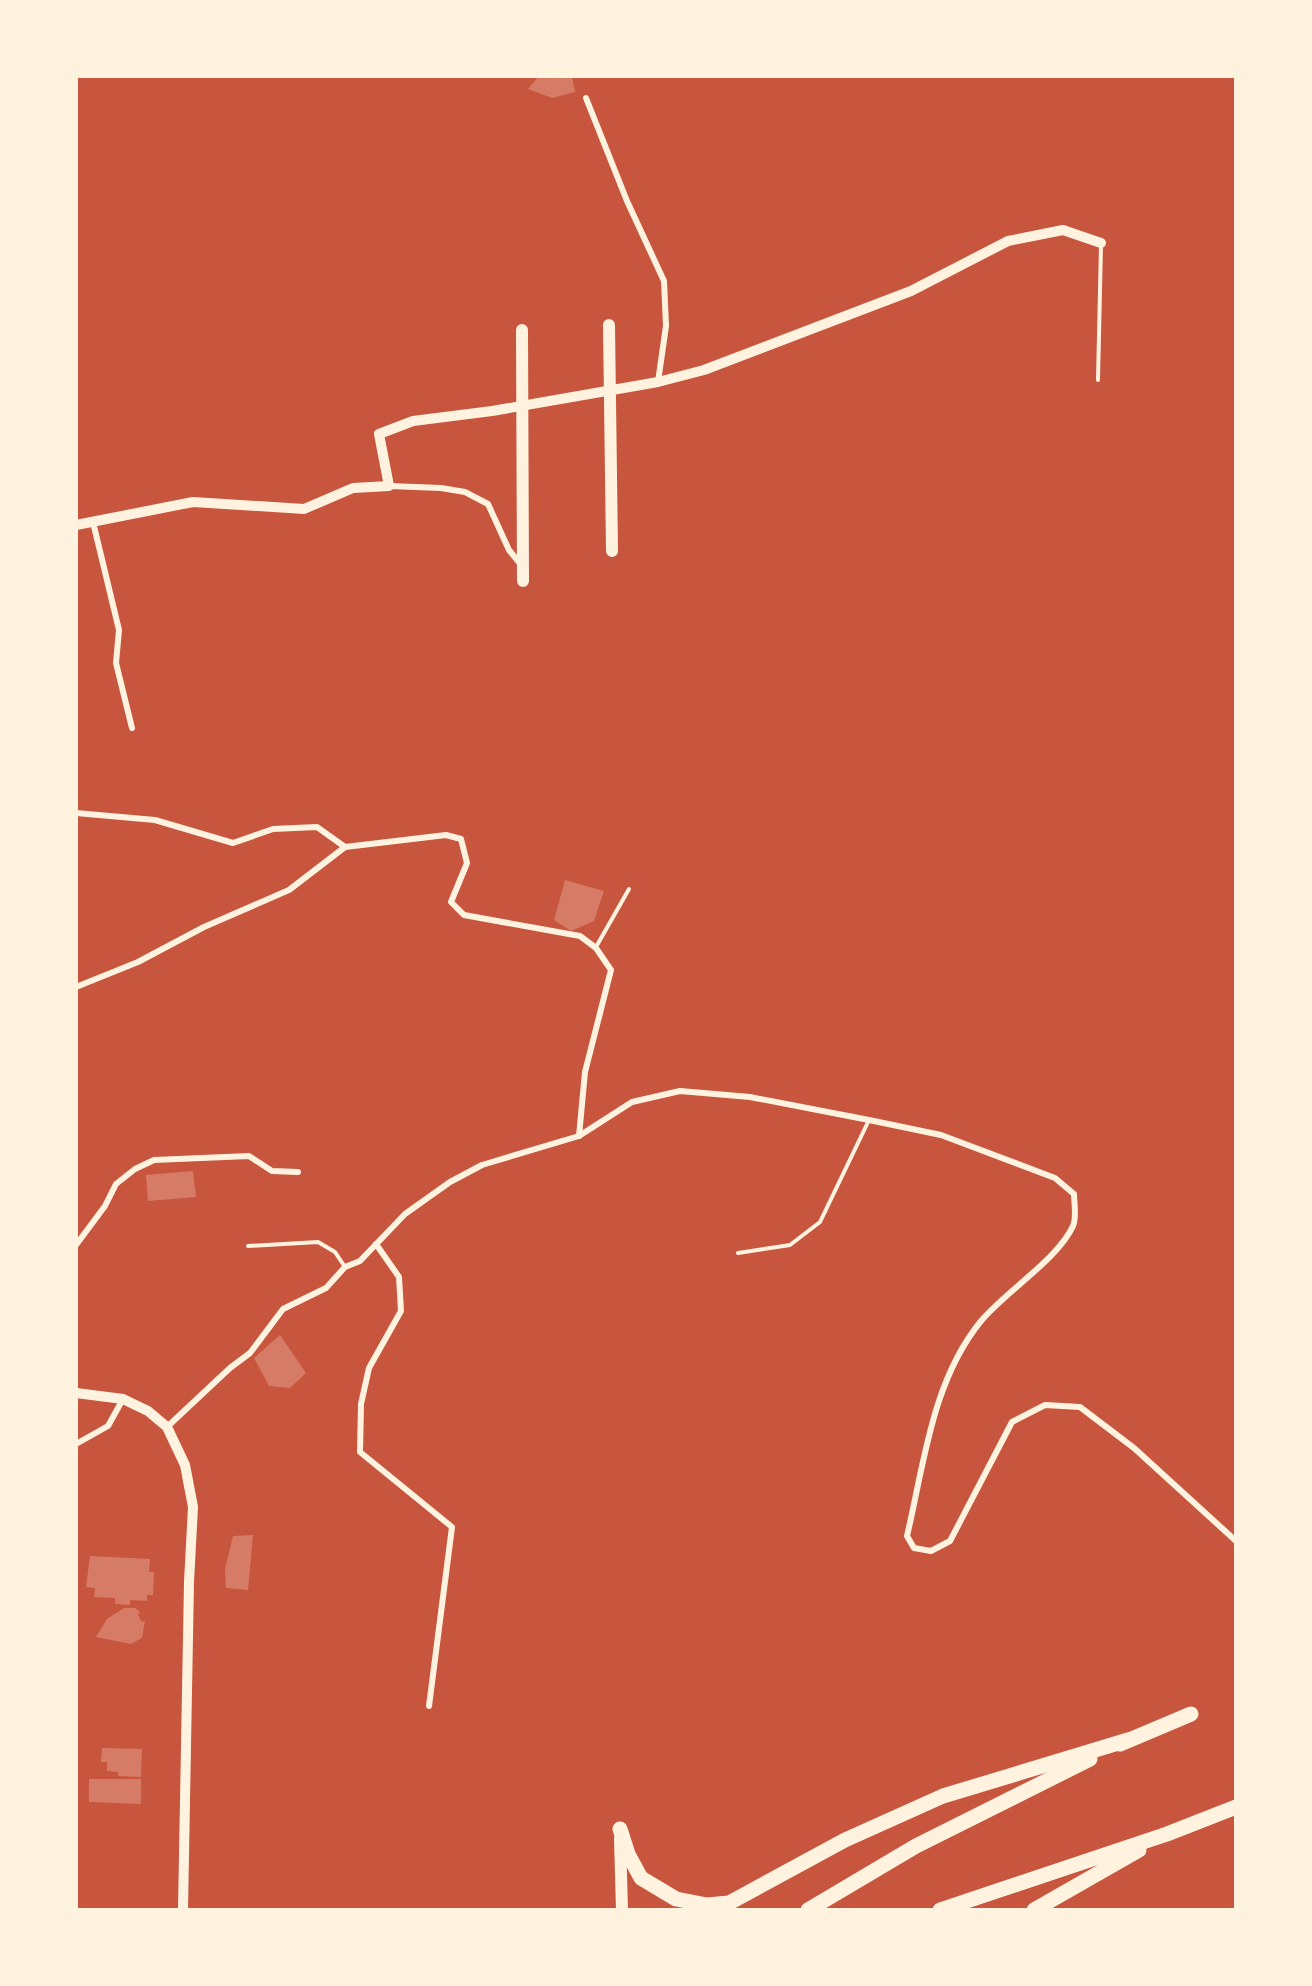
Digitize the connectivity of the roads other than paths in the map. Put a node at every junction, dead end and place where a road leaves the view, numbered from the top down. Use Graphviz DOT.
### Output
graph roads {
  1 [pos="586,98"];
  2 [pos="1101,243"];
  3 [pos="609,325"];
  4 [pos="522,330"];
  5 [pos="1098,380"];
  6 [pos="658,382"];
  7 [pos="389,486"];
  8 [pos="93,522"];
  9 [pos="76,525"];
  10 [pos="612,551"];
  11 [pos="523,567"];
  12 [pos="523,581"];
  13 [pos="132,728"];
  14 [pos="76,813"];
  15 [pos="345,847"];
  16 [pos="629,889"];
  17 [pos="596,948"];
  18 [pos="76,987"];
  19 [pos="869,1120"];
  20 [pos="579,1136"];
  21 [pos="298,1172"];
  22 [pos="376,1244"];
  23 [pos="76,1245"];
  24 [pos="248,1246"];
  25 [pos="738,1252"];
  26 [pos="345,1267"];
  27 [pos="76,1393"];
  28 [pos="123,1399"];
  29 [pos="167,1427"];
  30 [pos="76,1444"];
  31 [pos="1236,1541"];
  32 [pos="429,1706"];
  33 [pos="1191,1714"];
  34 [pos="1128,1740"];
  35 [pos="1236,1807"];
  36 [pos="620,1829"];
  37 [pos="1167,1834"];
  38 [pos="183,1910"];
  39 [pos="622,1910"];
  40 [pos="808,1910"];
  41 [pos="940,1910"];
  42 [pos="1034,1910"];
  1 -- 6 [label="street"];
  2 -- 5 [label="lane"];
  2 -- 6 [label="street"];
  3 -- 10 [label="main road"];
  4 -- 11 [label="main road"];
  6 -- 7 [label="street"];
  7 -- 8 [label="street"];
  7 -- 11 [label="street"];
  8 -- 9 [label="street"];
  8 -- 13 [label="street"];
  11 -- 12 [label="main road"];
  14 -- 15 [label="street"];
  15 -- 17 [label="street"];
  15 -- 18 [label="street"];
  16 -- 17 [label="lane"];
  17 -- 20 [label="street"];
  19 -- 20 [label="street"];
  19 -- 25 [label="lane"];
  19 -- 31 [label="street"];
  20 -- 22 [label="street"];
  21 -- 23 [label="street"];
  22 -- 26 [label="street"];
  22 -- 32 [label="street"];
  24 -- 26 [label="lane"];
  26 -- 29 [label="street"];
  27 -- 28 [label="street"];
  28 -- 29 [label="street"];
  28 -- 30 [label="street"];
  29 -- 38 [label="street"];
  33 -- 34 [label="highway"];
  34 -- 36 [label="highway"];
  34 -- 40 [label="highway"];
  35 -- 37 [label="highway"];
  36 -- 39 [label="main road"];
  37 -- 41 [label="highway"];
  37 -- 42 [label="highway"];
}
